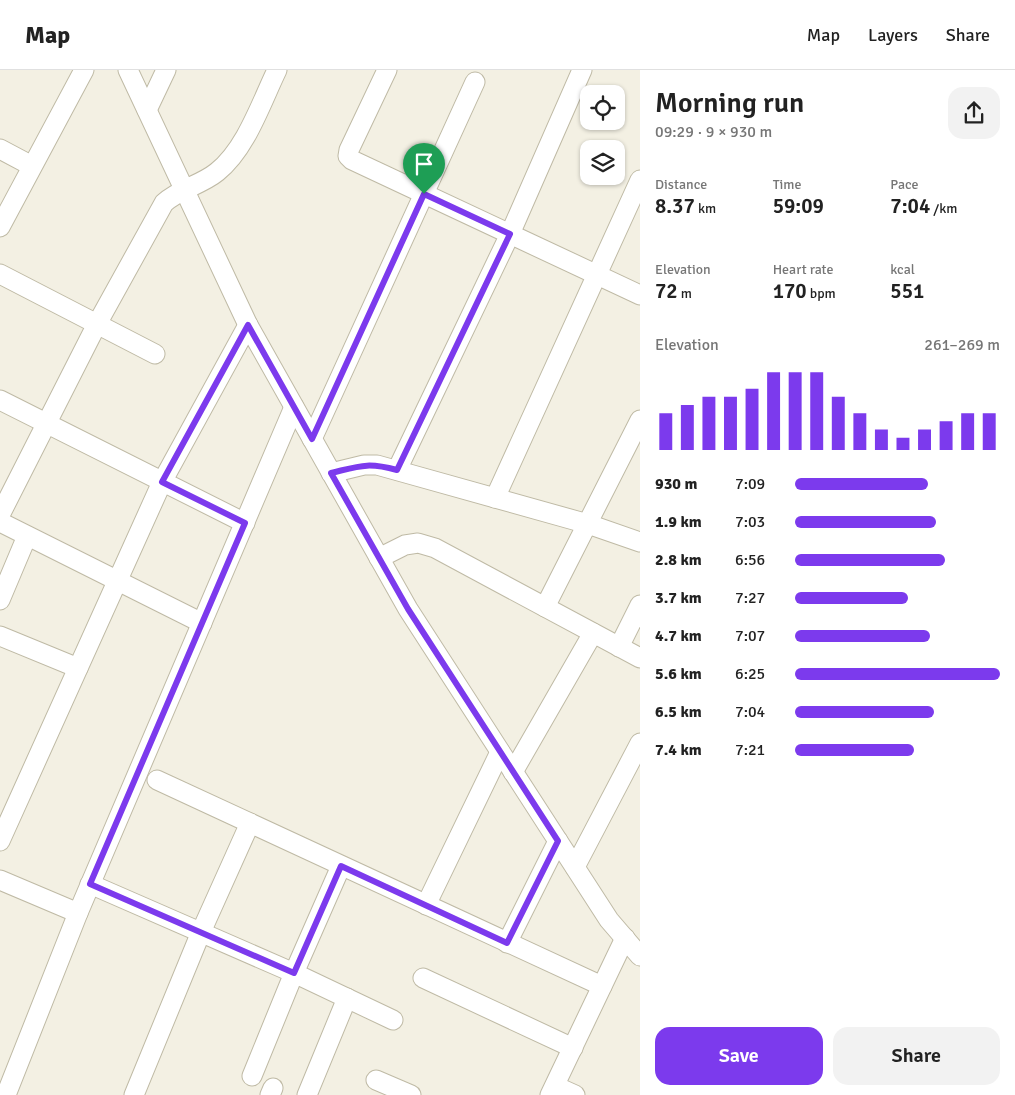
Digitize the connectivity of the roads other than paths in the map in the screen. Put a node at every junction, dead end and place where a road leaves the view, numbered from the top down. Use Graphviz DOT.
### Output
graph roads {
  1 [pos="84,70"];
  2 [pos="128,70"];
  3 [pos="166,70"];
  4 [pos="277,70"];
  5 [pos="387,70"];
  6 [pos="582,70"];
  7 [pos="475,82"];
  8 [pos="146,110"];
  9 [pos="0,149"];
  10 [pos="32,166"];
  11 [pos="640,180"];
  12 [pos="184,190"];
  13 [pos="424,194"];
  14 [pos="0,227"];
  15 [pos="510,234"];
  16 [pos="0,274"];
  17 [pos="598,275"];
  18 [pos="640,294"];
  19 [pos="98,324"];
  20 [pos="248,325"];
  21 [pos="155,354"];
  22 [pos="0,400"];
  23 [pos="294,407"];
  24 [pos="640,420"];
  25 [pos="46,424"];
  26 [pos="312,439"];
  27 [pos="397,470"];
  28 [pos="331,473"];
  29 [pos="162,482"];
  30 [pos="495,498"];
  31 [pos="0,516"];
  32 [pos="0,522"];
  33 [pos="245,523"];
  34 [pos="588,524"];
  35 [pos="27,536"];
  36 [pos="640,542"];
  37 [pos="379,558"];
  38 [pos="117,582"];
  39 [pos="0,600"];
  40 [pos="640,605"];
  41 [pos="545,607"];
  42 [pos="202,623"];
  43 [pos="593,633"];
  44 [pos="0,636"];
  45 [pos="619,646"];
  46 [pos="640,658"];
  47 [pos="78,668"];
  48 [pos="640,743"];
  49 [pos="500,752"];
  50 [pos="513,772"];
  51 [pos="157,780"];
  52 [pos="250,823"];
  53 [pos="0,841"];
  54 [pos="558,841"];
  55 [pos="341,866"];
  56 [pos="575,867"];
  57 [pos="0,880"];
  58 [pos="90,884"];
  59 [pos="426,905"];
  60 [pos="78,913"];
  61 [pos="201,932"];
  62 [pos="625,938"];
  63 [pos="507,943"];
  64 [pos="639,953"];
  65 [pos="294,973"];
  66 [pos="423,978"];
  67 [pos="602,986"];
  68 [pos="348,998"];
  69 [pos="393,1020"];
  70 [pos="573,1048"];
  71 [pos="252,1076"];
  72 [pos="376,1080"];
  73 [pos="6,1083"];
  74 [pos="553,1090"];
  75 [pos="134,1095"];
  76 [pos="307,1095"];
  77 [pos="411,1095"];
  78 [pos="575,1095"];
  1 -- 10 [label="street"];
  2 -- 8 [label="street"];
  3 -- 8 [label="street"];
  4 -- 12 [label="street"];
  5 -- 13 [label="street"];
  6 -- 15 [label="street"];
  7 -- 13 [label="street"];
  8 -- 12 [label="street"];
  9 -- 10 [label="street"];
  10 -- 14 [label="street"];
  11 -- 17 [label="street"];
  12 -- 19 [label="street"];
  12 -- 20 [label="street"];
  13 -- 15 [label="street"];
  13 -- 26 [label="street"];
  15 -- 17 [label="street"];
  15 -- 27 [label="street"];
  16 -- 19 [label="street"];
  17 -- 18 [label="street"];
  17 -- 30 [label="street"];
  19 -- 21 [label="street"];
  19 -- 25 [label="street"];
  20 -- 23 [label="street"];
  20 -- 29 [label="street"];
  22 -- 25 [label="street"];
  23 -- 26 [label="street"];
  23 -- 33 [label="street"];
  24 -- 34 [label="street"];
  25 -- 29 [label="street"];
  25 -- 31 [label="street"];
  26 -- 28 [label="street"];
  27 -- 28 [label="street"];
  27 -- 30 [label="street"];
  28 -- 37 [label="street"];
  29 -- 33 [label="street"];
  29 -- 38 [label="street"];
  30 -- 34 [label="street"];
  32 -- 35 [label="street"];
  33 -- 42 [label="street"];
  34 -- 36 [label="street"];
  34 -- 41 [label="street"];
  35 -- 38 [label="street"];
  35 -- 39 [label="street"];
  37 -- 41 [label="street"];
  37 -- 49 [label="street"];
  38 -- 42 [label="street"];
  38 -- 47 [label="street"];
  40 -- 45 [label="street"];
  41 -- 43 [label="street"];
  42 -- 58 [label="street"];
  43 -- 45 [label="street"];
  43 -- 50 [label="street"];
  44 -- 47 [label="street"];
  45 -- 46 [label="street"];
  47 -- 53 [label="street"];
  48 -- 56 [label="street"];
  49 -- 50 [label="street"];
  49 -- 59 [label="street"];
  50 -- 54 [label="street"];
  51 -- 52 [label="street"];
  52 -- 55 [label="street"];
  52 -- 61 [label="street"];
  54 -- 56 [label="street"];
  54 -- 63 [label="street"];
  55 -- 59 [label="street"];
  55 -- 65 [label="street"];
  56 -- 62 [label="street"];
  57 -- 60 [label="street"];
  58 -- 60 [label="street"];
  58 -- 61 [label="street"];
  59 -- 63 [label="street"];
  60 -- 73 [label="street"];
  61 -- 65 [label="street"];
  61 -- 75 [label="street"];
  62 -- 64 [label="street"];
  62 -- 67 [label="street"];
  63 -- 67 [label="street"];
  65 -- 68 [label="street"];
  65 -- 71 [label="street"];
  66 -- 70 [label="street"];
  67 -- 70 [label="street"];
  68 -- 69 [label="street"];
  68 -- 76 [label="street"];
  70 -- 74 [label="street"];
  72 -- 77 [label="street"];
  74 -- 78 [label="street"];
}
